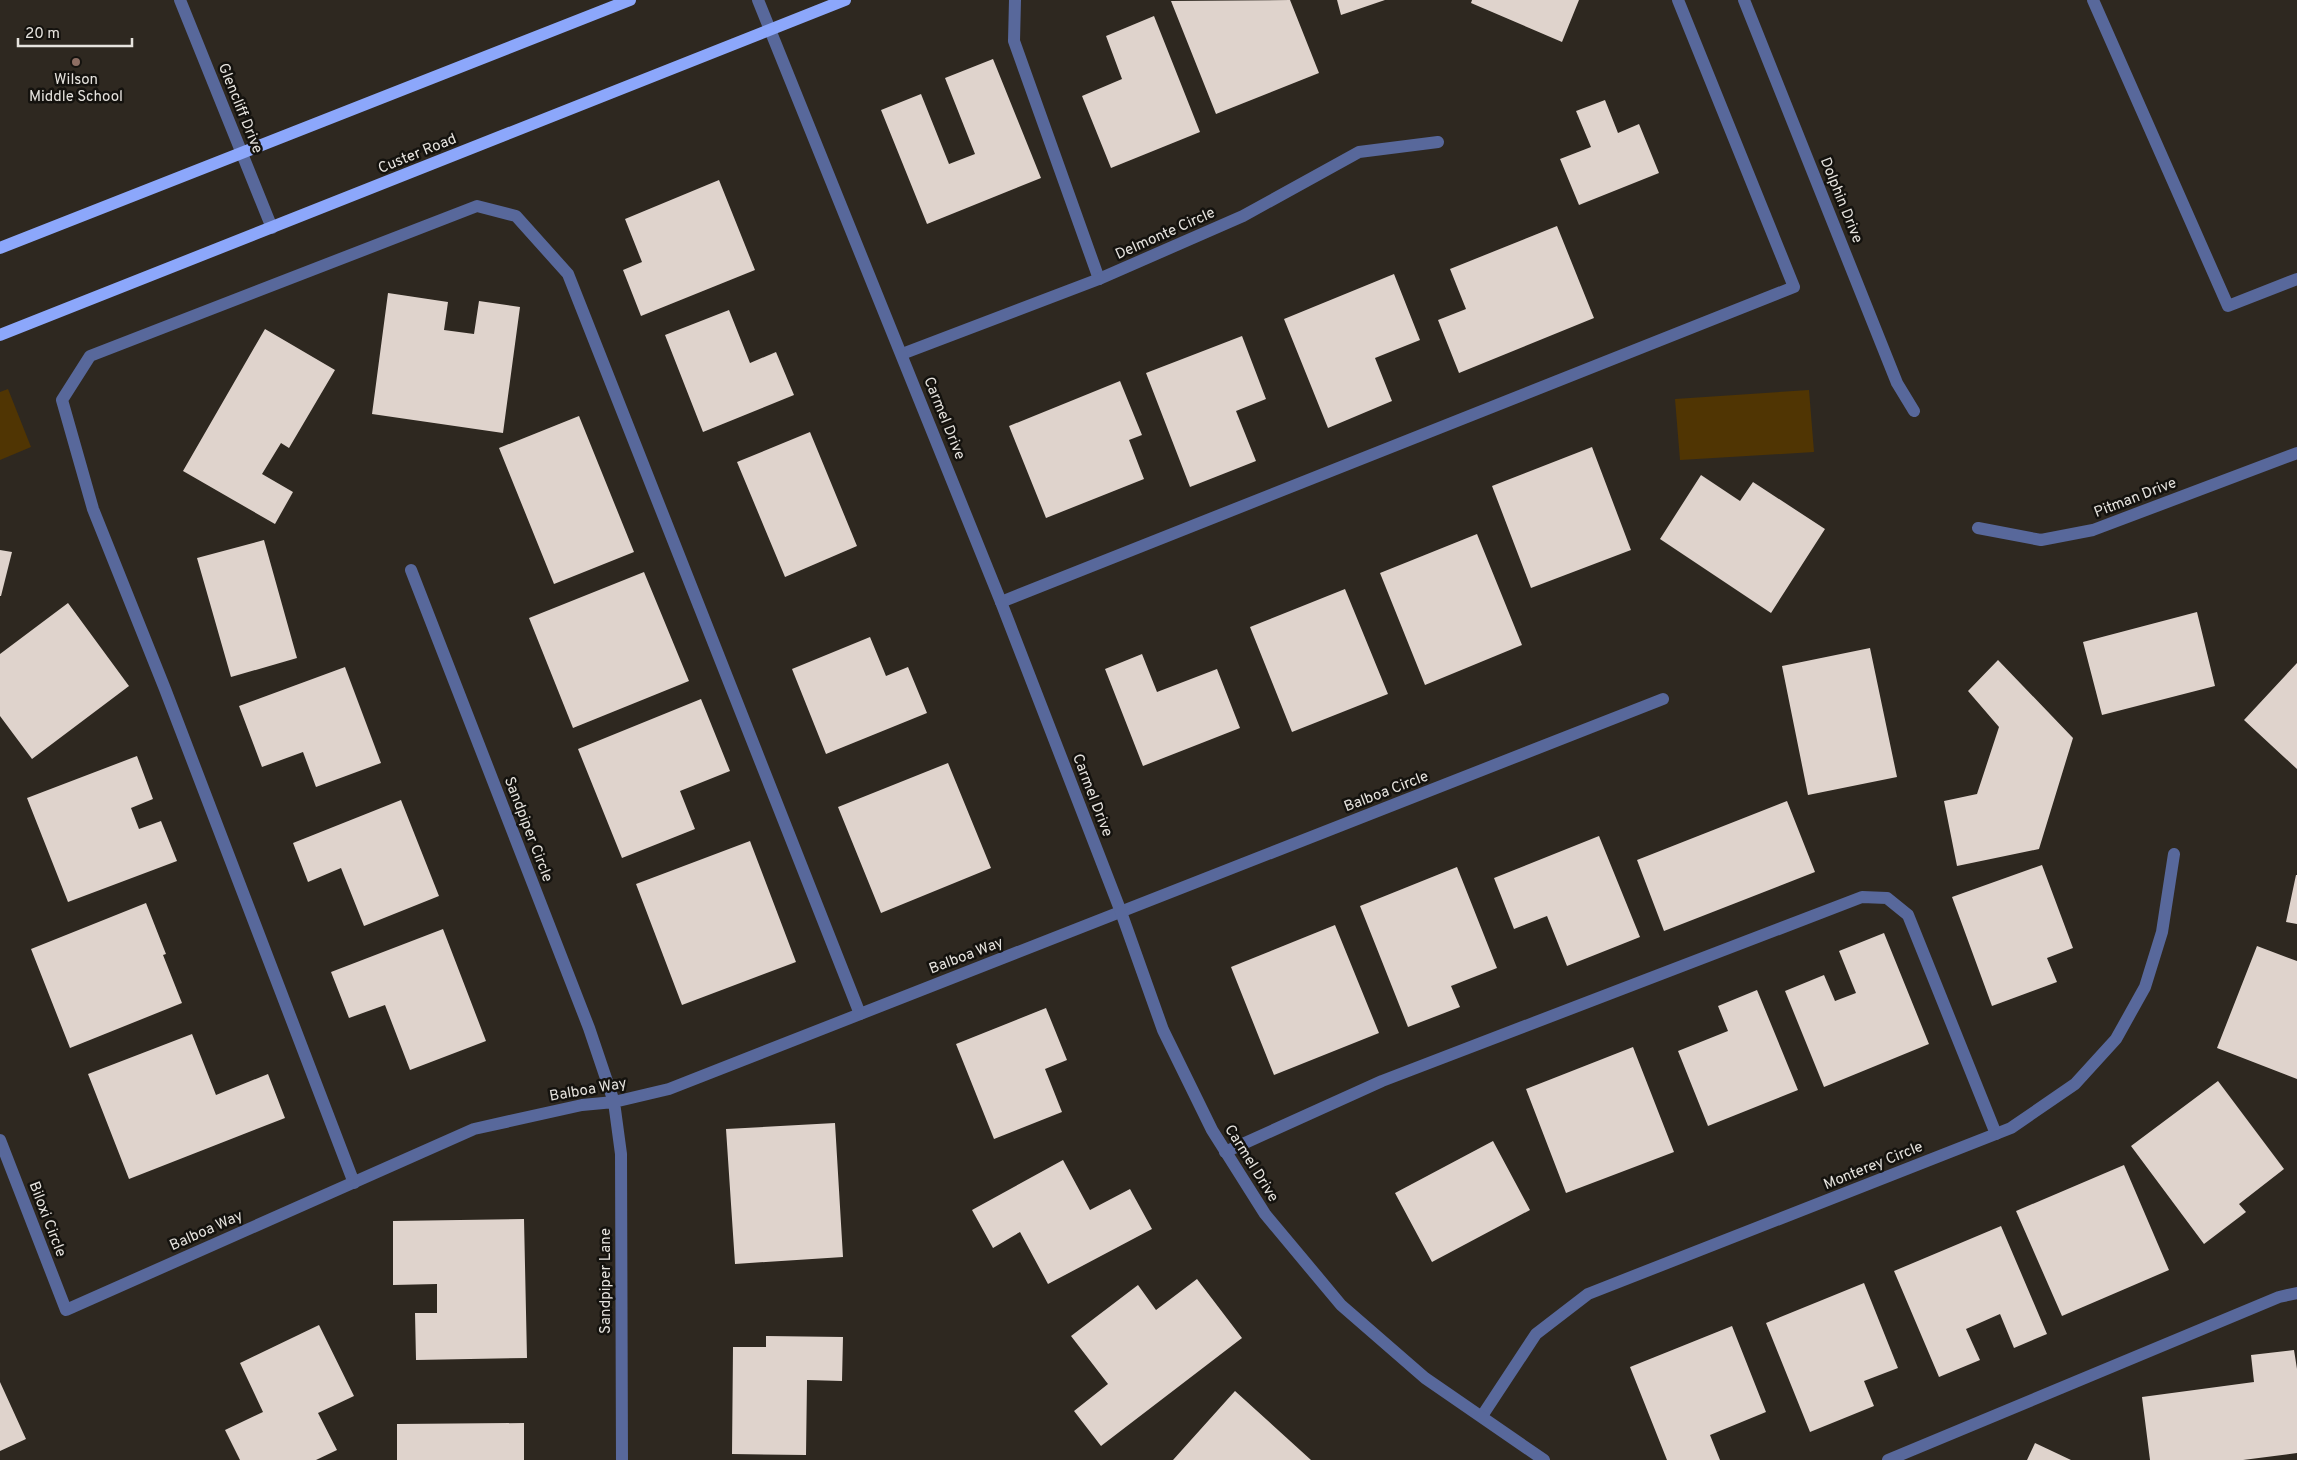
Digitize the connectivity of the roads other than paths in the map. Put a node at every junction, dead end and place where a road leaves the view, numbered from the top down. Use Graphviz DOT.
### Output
graph roads {
  1 [pos="180,0"];
  2 [pos="630,0"];
  3 [pos="758,0"];
  4 [pos="845,0"];
  5 [pos="1016,0"];
  6 [pos="1678,0"];
  7 [pos="1744,0"];
  8 [pos="2094,0"];
  9 [pos="771,30"];
  10 [pos="1438,142"];
  11 [pos="241,153"];
  12 [pos="272,228"];
  13 [pos="0,248"];
  14 [pos="1099,279"];
  15 [pos="2297,279"];
  16 [pos="0,335"];
  17 [pos="902,354"];
  18 [pos="1914,411"];
  19 [pos="2297,453"];
  20 [pos="1978,528"];
  21 [pos="411,570"];
  22 [pos="1001,602"];
  23 [pos="1663,699"];
  24 [pos="2174,854"];
  25 [pos="1121,912"];
  26 [pos="860,1014"];
  27 [pos="614,1102"];
  28 [pos="1996,1134"];
  29 [pos="0,1140"];
  30 [pos="1225,1152"];
  31 [pos="354,1182"];
  32 [pos="2297,1293"];
  33 [pos="66,1310"];
  34 [pos="1482,1416"];
  35 [pos="622,1460"];
  36 [pos="1544,1460"];
  37 [pos="1888,1460"];
  1 -- 11 [label="street, Glencliff Drive"];
  2 -- 11 [label="main road"];
  3 -- 9 [label="street, Carmel Drive"];
  4 -- 9 [label="main road, Custer Road"];
  5 -- 14 [label="street"];
  6 -- 22 [label="street"];
  7 -- 18 [label="street, Dolphin Drive"];
  8 -- 15 [label="street"];
  9 -- 12 [label="main road, Custer Road"];
  9 -- 17 [label="street, Carmel Drive"];
  10 -- 14 [label="street, Delmonte Circle"];
  11 -- 12 [label="street, Glencliff Drive"];
  11 -- 13 [label="main road"];
  12 -- 16 [label="main road, Custer Road"];
  14 -- 17 [label="street, Delmonte Circle"];
  17 -- 22 [label="street, Carmel Drive"];
  19 -- 20 [label="street, Pitman Drive"];
  21 -- 27 [label="street, Sandpiper Circle"];
  22 -- 25 [label="street, Carmel Drive"];
  23 -- 25 [label="street, Balboa Circle"];
  24 -- 28 [label="street, Monterey Circle"];
  25 -- 26 [label="street, Balboa Way"];
  25 -- 30 [label="street, Carmel Drive"];
  26 -- 27 [label="street, Balboa Way"];
  26 -- 31 [label="street"];
  27 -- 31 [label="street, Balboa Way"];
  27 -- 35 [label="street, Sandpiper Lane"];
  28 -- 30 [label="street"];
  28 -- 34 [label="street, Monterey Circle"];
  29 -- 33 [label="street, Biloxi Circle"];
  30 -- 34 [label="street, Carmel Drive"];
  31 -- 33 [label="street, Balboa Way"];
  32 -- 37 [label="street"];
  34 -- 36 [label="street, Carmel Drive"];
}
